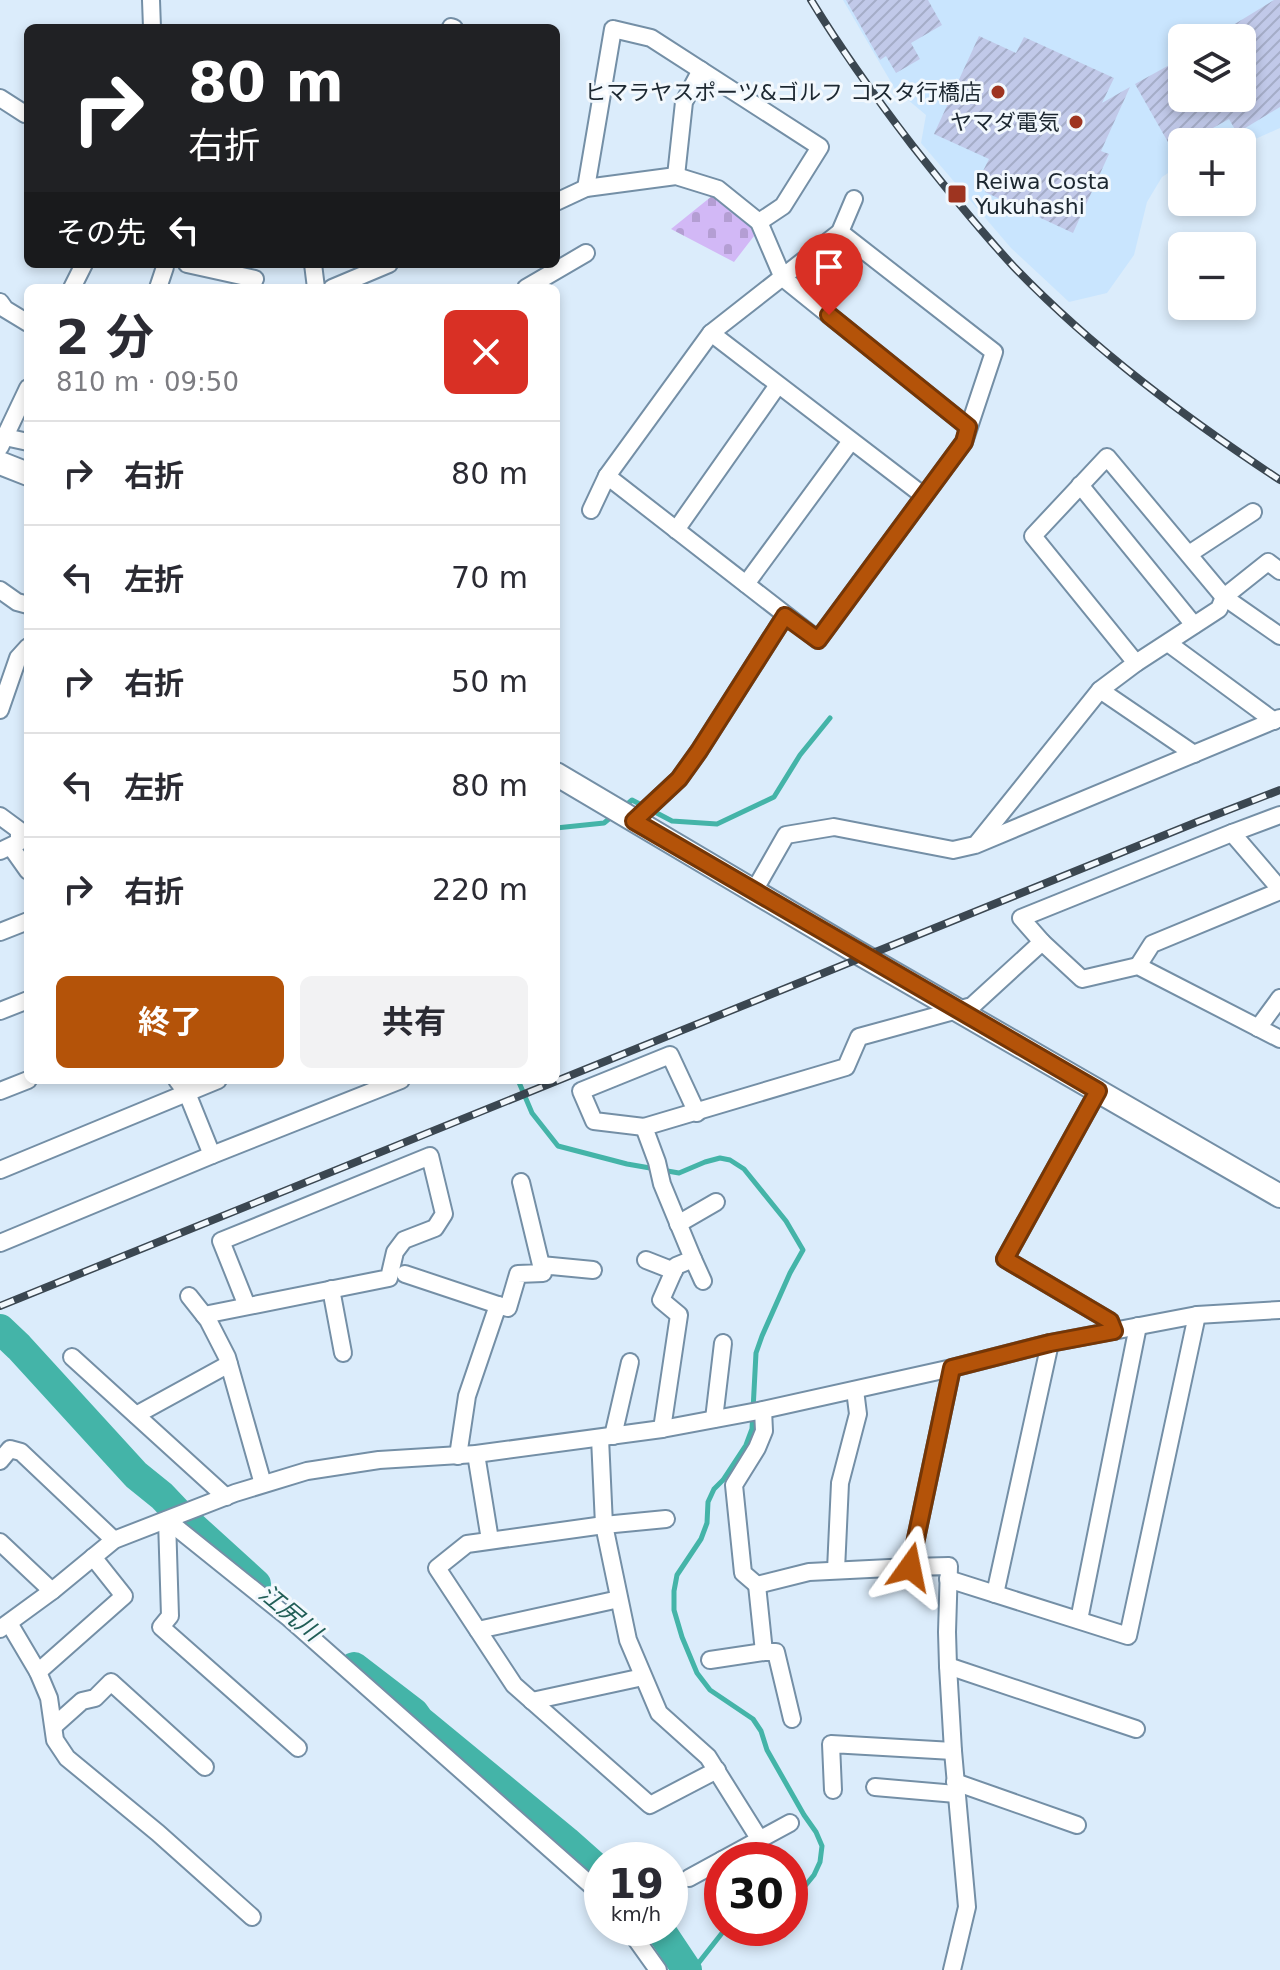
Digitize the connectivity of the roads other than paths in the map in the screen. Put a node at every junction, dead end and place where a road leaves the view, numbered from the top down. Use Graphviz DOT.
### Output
graph roads {
  1 [pos="151,0"];
  2 [pos="152,24"];
  3 [pos="701,70"];
  4 [pos="0,98"];
  5 [pos="24,113"];
  6 [pos="676,176"];
  7 [pos="586,188"];
  8 [pos="854,199"];
  9 [pos="560,200"];
  10 [pos="759,222"];
  11 [pos="840,232"];
  12 [pos="586,253"];
  13 [pos="560,264"];
  14 [pos="200,268"];
  15 [pos="380,268"];
  16 [pos="551,268"];
  17 [pos="783,278"];
  18 [pos="243,281"];
  19 [pos="342,284"];
  20 [pos="531,284"];
  21 [pos="0,302"];
  22 [pos="24,321"];
  23 [pos="711,333"];
  24 [pos="778,385"];
  25 [pos="24,396"];
  26 [pos="968,427"];
  27 [pos="851,441"];
  28 [pos="2,442"];
  29 [pos="24,442"];
  30 [pos="0,463"];
  31 [pos="24,472"];
  32 [pos="607,476"];
  33 [pos="1080,485"];
  34 [pos="924,496"];
  35 [pos="591,510"];
  36 [pos="1253,512"];
  37 [pos="676,530"];
  38 [pos="1189,554"];
  39 [pos="1280,571"];
  40 [pos="746,584"];
  41 [pos="0,590"];
  42 [pos="1224,597"];
  43 [pos="24,604"];
  44 [pos="785,616"];
  45 [pos="1194,625"];
  46 [pos="1280,636"];
  47 [pos="1168,643"];
  48 [pos="24,651"];
  49 [pos="1136,663"];
  50 [pos="1100,690"];
  51 [pos="0,710"];
  52 [pos="1277,720"];
  53 [pos="1194,754"];
  54 [pos="560,776"];
  55 [pos="1280,815"];
  56 [pos="0,816"];
  57 [pos="634,821"];
  58 [pos="1232,833"];
  59 [pos="975,845"];
  60 [pos="5,849"];
  61 [pos="24,867"];
  62 [pos="1280,890"];
  63 [pos="754,891"];
  64 [pos="24,923"];
  65 [pos="0,932"];
  66 [pos="1042,942"];
  67 [pos="1138,966"];
  68 [pos="1280,998"];
  69 [pos="24,1002"];
  70 [pos="0,1011"];
  71 [pos="959,1011"];
  72 [pos="1258,1028"];
  73 [pos="1280,1039"];
  74 [pos="24,1082"];
  75 [pos="391,1084"];
  76 [pos="182,1086"];
  77 [pos="0,1091"];
  78 [pos="1098,1091"];
  79 [pos="697,1113"];
  80 [pos="644,1127"];
  81 [pos="212,1155"];
  82 [pos="0,1170"];
  83 [pos="521,1182"];
  84 [pos="1280,1196"];
  85 [pos="716,1202"];
  86 [pos="678,1224"];
  87 [pos="0,1243"];
  88 [pos="693,1259"];
  89 [pos="646,1260"];
  90 [pos="541,1265"];
  91 [pos="593,1270"];
  92 [pos="674,1271"];
  93 [pos="405,1274"];
  94 [pos="703,1281"];
  95 [pos="331,1289"];
  96 [pos="189,1296"];
  97 [pos="498,1305"];
  98 [pos="247,1306"];
  99 [pos="1280,1310"];
  100 [pos="204,1315"];
  101 [pos="1197,1315"];
  102 [pos="1138,1326"];
  103 [pos="1114,1331"];
  104 [pos="723,1343"];
  105 [pos="1050,1343"];
  106 [pos="343,1353"];
  107 [pos="72,1357"];
  108 [pos="630,1362"];
  109 [pos="229,1364"];
  110 [pos="952,1368"];
  111 [pos="855,1390"];
  112 [pos="763,1410"];
  113 [pos="136,1415"];
  114 [pos="714,1419"];
  115 [pos="662,1429"];
  116 [pos="607,1437"];
  117 [pos="476,1454"];
  118 [pos="458,1456"];
  119 [pos="0,1461"];
  120 [pos="263,1484"];
  121 [pos="226,1497"];
  122 [pos="666,1519"];
  123 [pos="167,1520"];
  124 [pos="604,1525"];
  125 [pos="114,1540"];
  126 [pos="490,1540"];
  127 [pos="0,1542"];
  128 [pos="93,1557"];
  129 [pos="910,1567"];
  130 [pos="836,1570"];
  131 [pos="948,1579"];
  132 [pos="757,1585"];
  133 [pos="52,1591"];
  134 [pos="995,1594"];
  135 [pos="619,1599"];
  136 [pos="1079,1620"];
  137 [pos="4,1626"];
  138 [pos="478,1630"];
  139 [pos="764,1652"];
  140 [pos="710,1660"];
  141 [pos="948,1666"];
  142 [pos="38,1672"];
  143 [pos="643,1677"];
  144 [pos="532,1701"];
  145 [pos="792,1719"];
  146 [pos="54,1726"];
  147 [pos="1136,1729"];
  148 [pos="298,1748"];
  149 [pos="953,1751"];
  150 [pos="205,1767"];
  151 [pos="717,1770"];
  152 [pos="875,1787"];
  153 [pos="956,1788"];
  154 [pos="833,1790"];
  155 [pos="790,1823"];
  156 [pos="1077,1825"];
  157 [pos="760,1840"];
  158 [pos="756,1842"];
  159 [pos="704,1870"];
  160 [pos="689,1878"];
  161 [pos="584,1879"];
  162 [pos="252,1917"];
  163 [pos="641,1946"];
  164 [pos="658,1970"];
  165 [pos="952,1970"];
  1 -- 2 [label="street"];
  3 -- 6 [label="street"];
  3 -- 7 [label="street"];
  3 -- 10 [label="street"];
  4 -- 5 [label="street"];
  6 -- 7 [label="street"];
  6 -- 10 [label="street"];
  7 -- 9 [label="street"];
  8 -- 11 [label="street"];
  10 -- 17 [label="street"];
  11 -- 17 [label="street"];
  11 -- 26 [label="street"];
  12 -- 13 [label="street"];
  14 -- 18 [label="street"];
  15 -- 19 [label="street"];
  16 -- 20 [label="street"];
  17 -- 23 [label="street"];
  17 -- 26 [label="street"];
  21 -- 22 [label="street"];
  23 -- 24 [label="street"];
  23 -- 32 [label="street"];
  24 -- 27 [label="street"];
  24 -- 37 [label="street"];
  25 -- 28 [label="street"];
  26 -- 34 [label="street"];
  27 -- 34 [label="street"];
  27 -- 40 [label="street"];
  28 -- 29 [label="street"];
  30 -- 31 [label="street"];
  32 -- 35 [label="street"];
  32 -- 37 [label="street"];
  33 -- 38 [label="street"];
  33 -- 45 [label="street"];
  33 -- 49 [label="street"];
  34 -- 44 [label="street"];
  36 -- 38 [label="street"];
  37 -- 40 [label="street"];
  38 -- 42 [label="street"];
  39 -- 42 [label="street"];
  40 -- 44 [label="street"];
  41 -- 43 [label="street"];
  42 -- 45 [label="street"];
  42 -- 46 [label="street"];
  44 -- 57 [label="street"];
  45 -- 47 [label="street"];
  47 -- 49 [label="street"];
  47 -- 52 [label="street"];
  48 -- 51 [label="street"];
  49 -- 50 [label="street"];
  50 -- 53 [label="street"];
  50 -- 59 [label="street"];
  52 -- 53 [label="street"];
  53 -- 59 [label="street"];
  54 -- 57 [label="street"];
  55 -- 58 [label="street"];
  56 -- 60 [label="street"];
  57 -- 63 [label="street"];
  58 -- 62 [label="street"];
  58 -- 66 [label="street"];
  59 -- 63 [label="street"];
  60 -- 61 [label="street"];
  62 -- 67 [label="street"];
  63 -- 71 [label="street"];
  64 -- 65 [label="street"];
  66 -- 67 [label="street"];
  66 -- 71 [label="street"];
  67 -- 72 [label="street"];
  68 -- 72 [label="street"];
  69 -- 70 [label="street"];
  71 -- 78 [label="street"];
  71 -- 79 [label="street"];
  72 -- 73 [label="street"];
  74 -- 77 [label="street"];
  75 -- 81 [label="street"];
  76 -- 81 [label="street"];
  76 -- 82 [label="street"];
  78 -- 84 [label="street"];
  78 -- 103 [label="street"];
  79 -- 80 [label="street"];
  79 -- 80 [label="street"];
  80 -- 86 [label="street"];
  81 -- 87 [label="street"];
  83 -- 90 [label="street"];
  85 -- 86 [label="street"];
  86 -- 88 [label="street"];
  88 -- 92 [label="street"];
  88 -- 94 [label="street"];
  89 -- 92 [label="street"];
  90 -- 91 [label="street"];
  90 -- 97 [label="street"];
  92 -- 115 [label="street"];
  93 -- 97 [label="street"];
  95 -- 98 [label="street"];
  95 -- 98 [label="street"];
  95 -- 106 [label="street"];
  96 -- 100 [label="street"];
  97 -- 118 [label="street"];
  98 -- 100 [label="street"];
  99 -- 101 [label="street"];
  100 -- 109 [label="street"];
  101 -- 102 [label="street"];
  101 -- 136 [label="street"];
  102 -- 103 [label="street"];
  102 -- 136 [label="street"];
  103 -- 105 [label="street"];
  104 -- 114 [label="street"];
  105 -- 110 [label="street"];
  105 -- 134 [label="street"];
  107 -- 113 [label="street"];
  108 -- 116 [label="street"];
  109 -- 113 [label="street"];
  109 -- 120 [label="street"];
  110 -- 111 [label="street"];
  110 -- 129 [label="street"];
  111 -- 112 [label="street"];
  111 -- 130 [label="street"];
  112 -- 114 [label="street"];
  112 -- 132 [label="street"];
  113 -- 121 [label="street"];
  114 -- 115 [label="street"];
  115 -- 116 [label="street"];
  116 -- 117 [label="street"];
  116 -- 124 [label="street"];
  117 -- 118 [label="street"];
  117 -- 126 [label="street"];
  118 -- 120 [label="street"];
  119 -- 125 [label="street"];
  120 -- 121 [label="street"];
  121 -- 123 [label="street"];
  122 -- 124 [label="street"];
  123 -- 125 [label="street"];
  123 -- 148 [label="street"];
  123 -- 161 [label="street"];
  124 -- 126 [label="street"];
  124 -- 135 [label="street"];
  125 -- 128 [label="street"];
  126 -- 138 [label="street"];
  127 -- 133 [label="street"];
  128 -- 133 [label="street"];
  128 -- 142 [label="street"];
  129 -- 130 [label="street"];
  129 -- 131 [label="street"];
  130 -- 132 [label="street"];
  131 -- 134 [label="street"];
  131 -- 141 [label="street"];
  132 -- 139 [label="street"];
  133 -- 137 [label="street"];
  134 -- 136 [label="street"];
  135 -- 138 [label="street"];
  135 -- 143 [label="street"];
  137 -- 142 [label="street"];
  138 -- 144 [label="street"];
  139 -- 140 [label="street"];
  139 -- 145 [label="street"];
  141 -- 147 [label="street"];
  141 -- 149 [label="street"];
  142 -- 146 [label="street"];
  143 -- 144 [label="street"];
  143 -- 151 [label="street"];
  144 -- 151 [label="street"];
  146 -- 150 [label="street"];
  146 -- 162 [label="street"];
  149 -- 153 [label="street"];
  149 -- 154 [label="street"];
  151 -- 157 [label="street"];
  152 -- 153 [label="street"];
  153 -- 156 [label="street"];
  153 -- 165 [label="street"];
  155 -- 157 [label="street"];
  157 -- 158 [label="street"];
  159 -- 160 [label="street"];
  163 -- 164 [label="street"];
}
